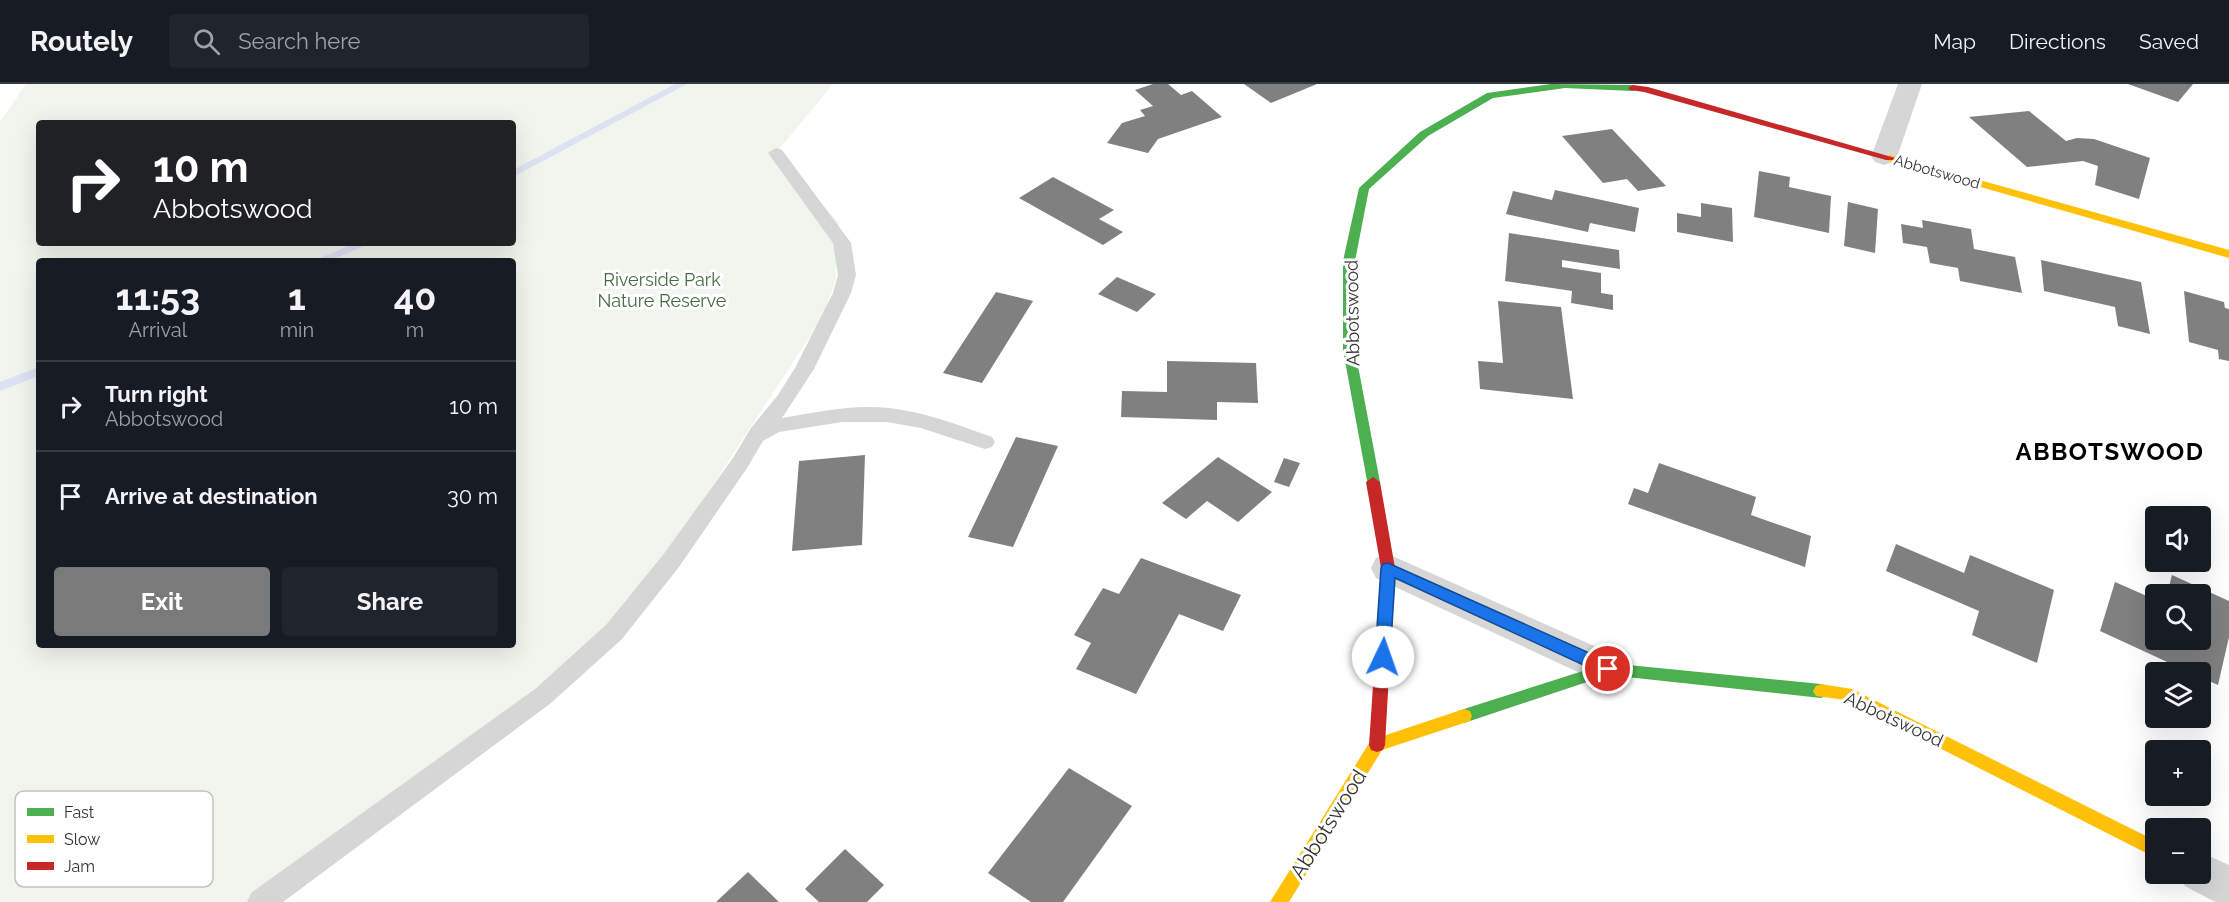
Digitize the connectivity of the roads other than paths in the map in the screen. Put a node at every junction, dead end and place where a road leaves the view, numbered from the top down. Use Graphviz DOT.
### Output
graph roads {
  1 [pos="1910,84"];
  2 [pos="1644,87"];
  3 [pos="776,153"];
  4 [pos="1884,157"];
  5 [pos="2229,254"];
  6 [pos="756,436"];
  7 [pos="985,442"];
  8 [pos="1388,568"];
  9 [pos="1608,669"];
  10 [pos="1377,745"];
  11 [pos="2145,844"];
  12 [pos="2211,878"];
  13 [pos="2229,887"];
  14 [pos="261,902"];
  15 [pos="1279,902"];
  1 -- 4 [label="street"];
  2 -- 4 [label="street, Abbotswood"];
  2 -- 8 [label="street, Abbotswood"];
  3 -- 6 [label="lane"];
  4 -- 5 [label="street, Abbotswood"];
  6 -- 7 [label="lane"];
  6 -- 14 [label="lane"];
  8 -- 9 [label="street, Abbotswood"];
  8 -- 10 [label="street, Abbotswood"];
  9 -- 10 [label="street, Abbotswood"];
  9 -- 11 [label="street, Abbotswood"];
  10 -- 15 [label="street, Abbotswood"];
  12 -- 13 [label="street"];
}
